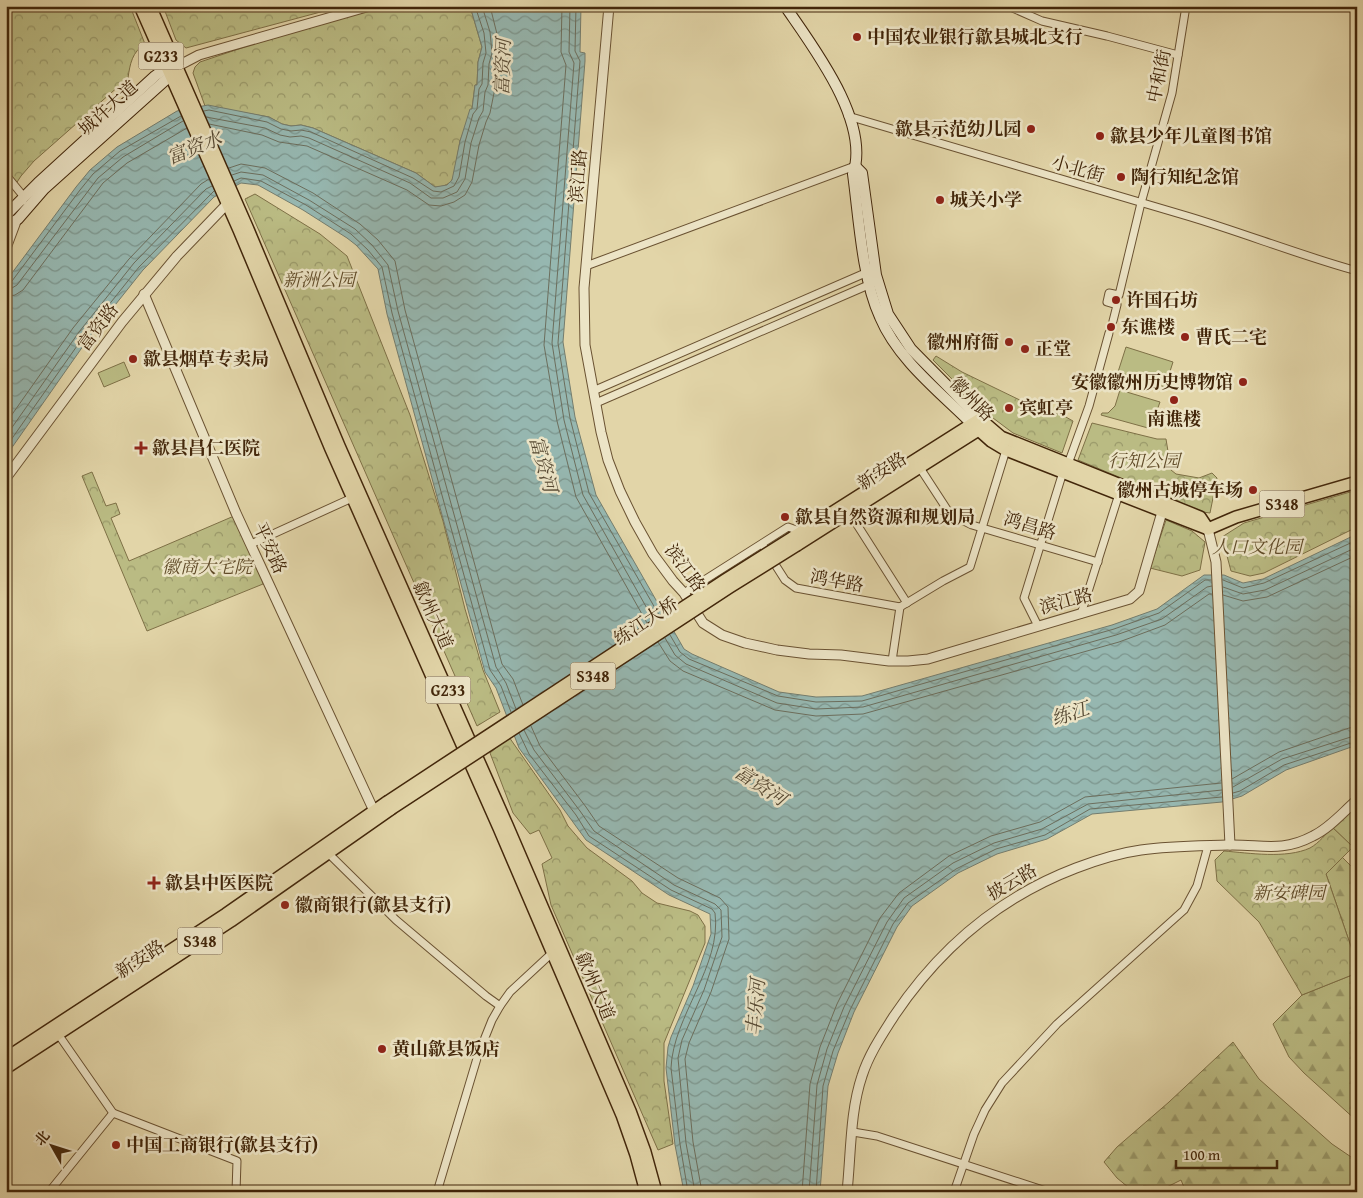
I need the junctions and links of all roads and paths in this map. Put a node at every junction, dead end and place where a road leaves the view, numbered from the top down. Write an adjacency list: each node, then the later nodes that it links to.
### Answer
1 (140, 6): 9 (main road, G233)
2 (150, 6): 9 (main road, G233)
3 (370, 6): 9 (street)
4 (609, 6): 20 (street, 滨江路)
5 (785, 6): 10 (main road, 徽州路)
6 (1008, 6): 8 (street)
7 (1186, 6): 8 (street, 中和街)
8 (1178, 56): 15 (street, 中和街)
9 (171, 71): 13 (main road, 城许大道); 14 (main road, G233); 17 (main road, 城许大道)
10 (848, 116): 11 (main road, 徽州路); 15 (street, 小北街)
11 (855, 166): 20 (street); 21 (main road, 徽州路)
12 (6, 175): 13 (street)
13 (24, 197): 16 (main road, 城许大道); 17 (street)
14 (227, 197): 24 (street, 富资路); 36 (main road, 歙州大道 / G233); 70 (main road, 歙州大道 / G233)
15 (1141, 203): 22 (street, 小北街); 25 (street, 中和街)
16 (6, 216)
17 (18, 219): 18 (main road, 城许大道); 19 (street)
18 (6, 226)
19 (6, 251)
20 (586, 266): 27 (street, 滨江路)
21 (871, 270): 23 (main road, 徽州路); 27 (street)
22 (1357, 271)
23 (873, 283): 28 (street); 29 (main road, 徽州路)
24 (144, 294): 33 (street, 富资路); 42 (street, 平安路)
25 (1113, 321)
26 (1109, 333): 32 (street)
27 (593, 391): 28 (street, 滨江路)
28 (596, 403): 46 (street, 滨江路)
29 (979, 425): 30 (main road, 徽州路); 31 (main road, 新安路 / S348); 32 (main road, 徽州路); 41 (main road, 新安路 / S348)
30 (1006, 450): 32 (main road, 徽州路); 39 (street)
31 (920, 468): 37 (main road, 新安路 / S348); 39 (street, 鸿昌路)
32 (1066, 468): 35 (main road, 徽州路); 40 (main road, 徽州路); 44 (street)
33 (6, 478)
34 (1357, 482): 40 (main road, S348)
35 (1120, 494): 38 (main road, 徽州路); 45 (street)
36 (352, 498): 42 (street); 58 (main road, 歙州大道 / G233)
37 (849, 512): 41 (main road, 新安路 / S348); 47 (street)
38 (1162, 512): 40 (main road, 徽州路); 49 (street, 滨江路)
39 (982, 528): 44 (street, 鸿昌路); 47 (street)
40 (1208, 529): 55 (street)
41 (797, 538): 43 (street); 53 (main road, 练江大桥 / S348, bridge)
42 (251, 544): 54 (street, 平安路)
43 (762, 544): 46 (street); 48 (street, 鸿华路)
44 (1041, 545): 45 (street, 鸿昌路); 50 (street)
45 (1098, 562): 49 (street)
46 (684, 593): 51 (street, 滨江路)
47 (907, 603): 48 (street)
48 (900, 607): 51 (street)
49 (1080, 614): 50 (street, 滨江路)
50 (1038, 626): 51 (street, 滨江路)
51 (892, 661)
52 (1357, 800): 55 (street, 披云路)
53 (389, 806): 54 (main road, 新安路 / S348); 57 (main road, 新安路 / S348)
54 (374, 811): 61 (main road, 新安路 / S348)
55 (1230, 840): 56 (street, 披云路)
56 (1208, 846): 64 (street, 披云路); 65 (street)
57 (328, 853): 59 (street); 60 (main road, 新安路 / S348)
58 (552, 953): 59 (street); 69 (main road, 歙州大道 / G233)
59 (500, 1006): 68 (street)
60 (58, 1034): 62 (main road, 新安路 / S348); 63 (street)
61 (6, 1058)
62 (6, 1068)
63 (112, 1113): 66 (street); 67 (street)
64 (853, 1132): 65 (street); 71 (street, 披云路)
65 (963, 1164): 72 (street); 73 (street)
66 (49, 1192)
67 (236, 1192)
68 (436, 1192)
69 (646, 1192)
70 (656, 1192)
71 (847, 1192)
72 (954, 1192)
73 (1049, 1192)

